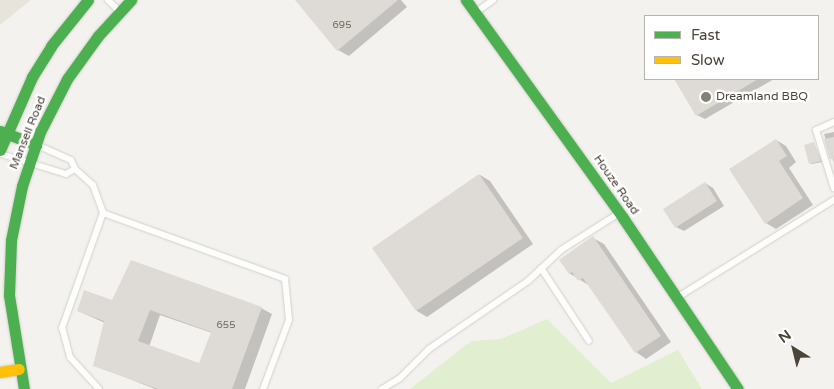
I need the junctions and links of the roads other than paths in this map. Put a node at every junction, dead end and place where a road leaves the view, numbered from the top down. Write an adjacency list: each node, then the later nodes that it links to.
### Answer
1 (88, 0): 9 (main road, Mansell Road)
2 (108, 0): 6 (lane)
3 (131, 0): 6 (main road, Mansell Road)
4 (466, 0): 7 (main road, Houze Road)
5 (493, 0): 7 (lane)
6 (120, 11): 10 (main road, Mansell Road)
7 (476, 12): 18 (main road, Houze Road)
8 (834, 122): 15 (lane)
9 (3, 132): 10 (main road); 11 (main road, Mansell Road)
10 (36, 145): 13 (main road, Mansell Road); 14 (lane)
11 (0, 150)
12 (0, 154): 13 (lane)
13 (30, 162): 14 (lane); 22 (main road, Mansell Road)
14 (76, 169): 17 (lane)
15 (834, 188)
16 (834, 200): 20 (lane)
17 (103, 213): 25 (lane); 26 (lane)
18 (619, 213): 19 (lane); 20 (main road, Houze Road)
19 (541, 268): 21 (lane); 27 (lane)
20 (676, 297): 28 (main road, Houze Road)
21 (589, 341)
22 (19, 369): 23 (main road); 24 (main road, Mansell Road)
23 (0, 372)
24 (24, 389)
25 (99, 389)
26 (263, 389)
27 (382, 389)
28 (738, 389)

